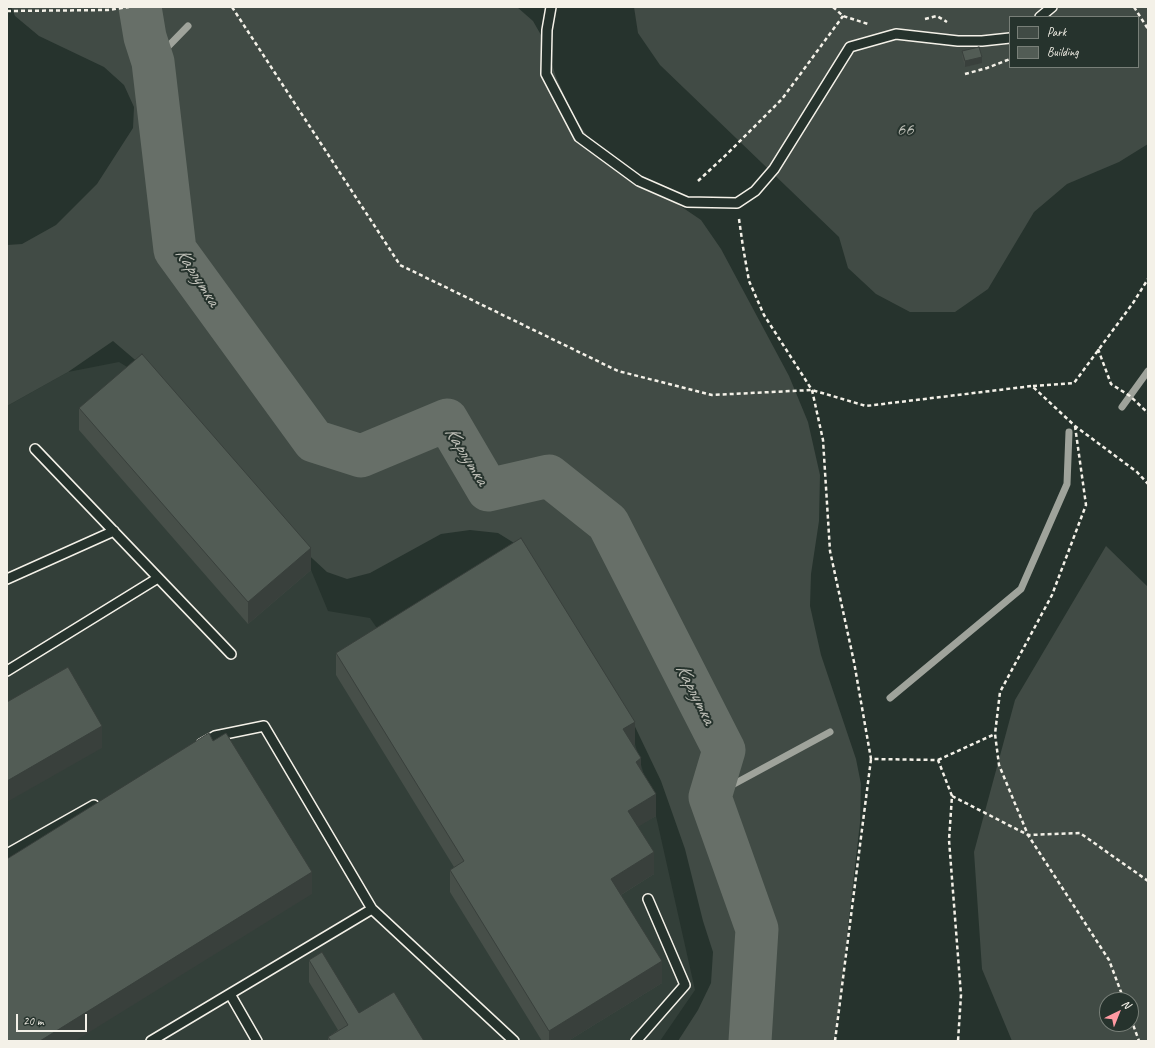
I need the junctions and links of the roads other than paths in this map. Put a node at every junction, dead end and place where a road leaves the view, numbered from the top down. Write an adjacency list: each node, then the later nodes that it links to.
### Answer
1 (551, 7): 4 (lane)
2 (1052, 7): 3 (lane)
3 (1041, 16)
4 (1009, 38)
5 (35, 449): 6 (lane)
6 (114, 531): 7 (lane); 8 (lane)
7 (158, 578): 9 (lane); 10 (lane)
8 (7, 579)
9 (231, 654)
10 (7, 671)
11 (194, 748): 15 (lane)
12 (104, 799): 13 (lane)
13 (7, 854)
14 (648, 899): 20 (lane)
15 (372, 909): 16 (lane); 19 (lane)
16 (230, 994): 17 (lane); 18 (lane)
17 (152, 1041)
18 (257, 1041)
19 (514, 1041)
20 (636, 1041)

